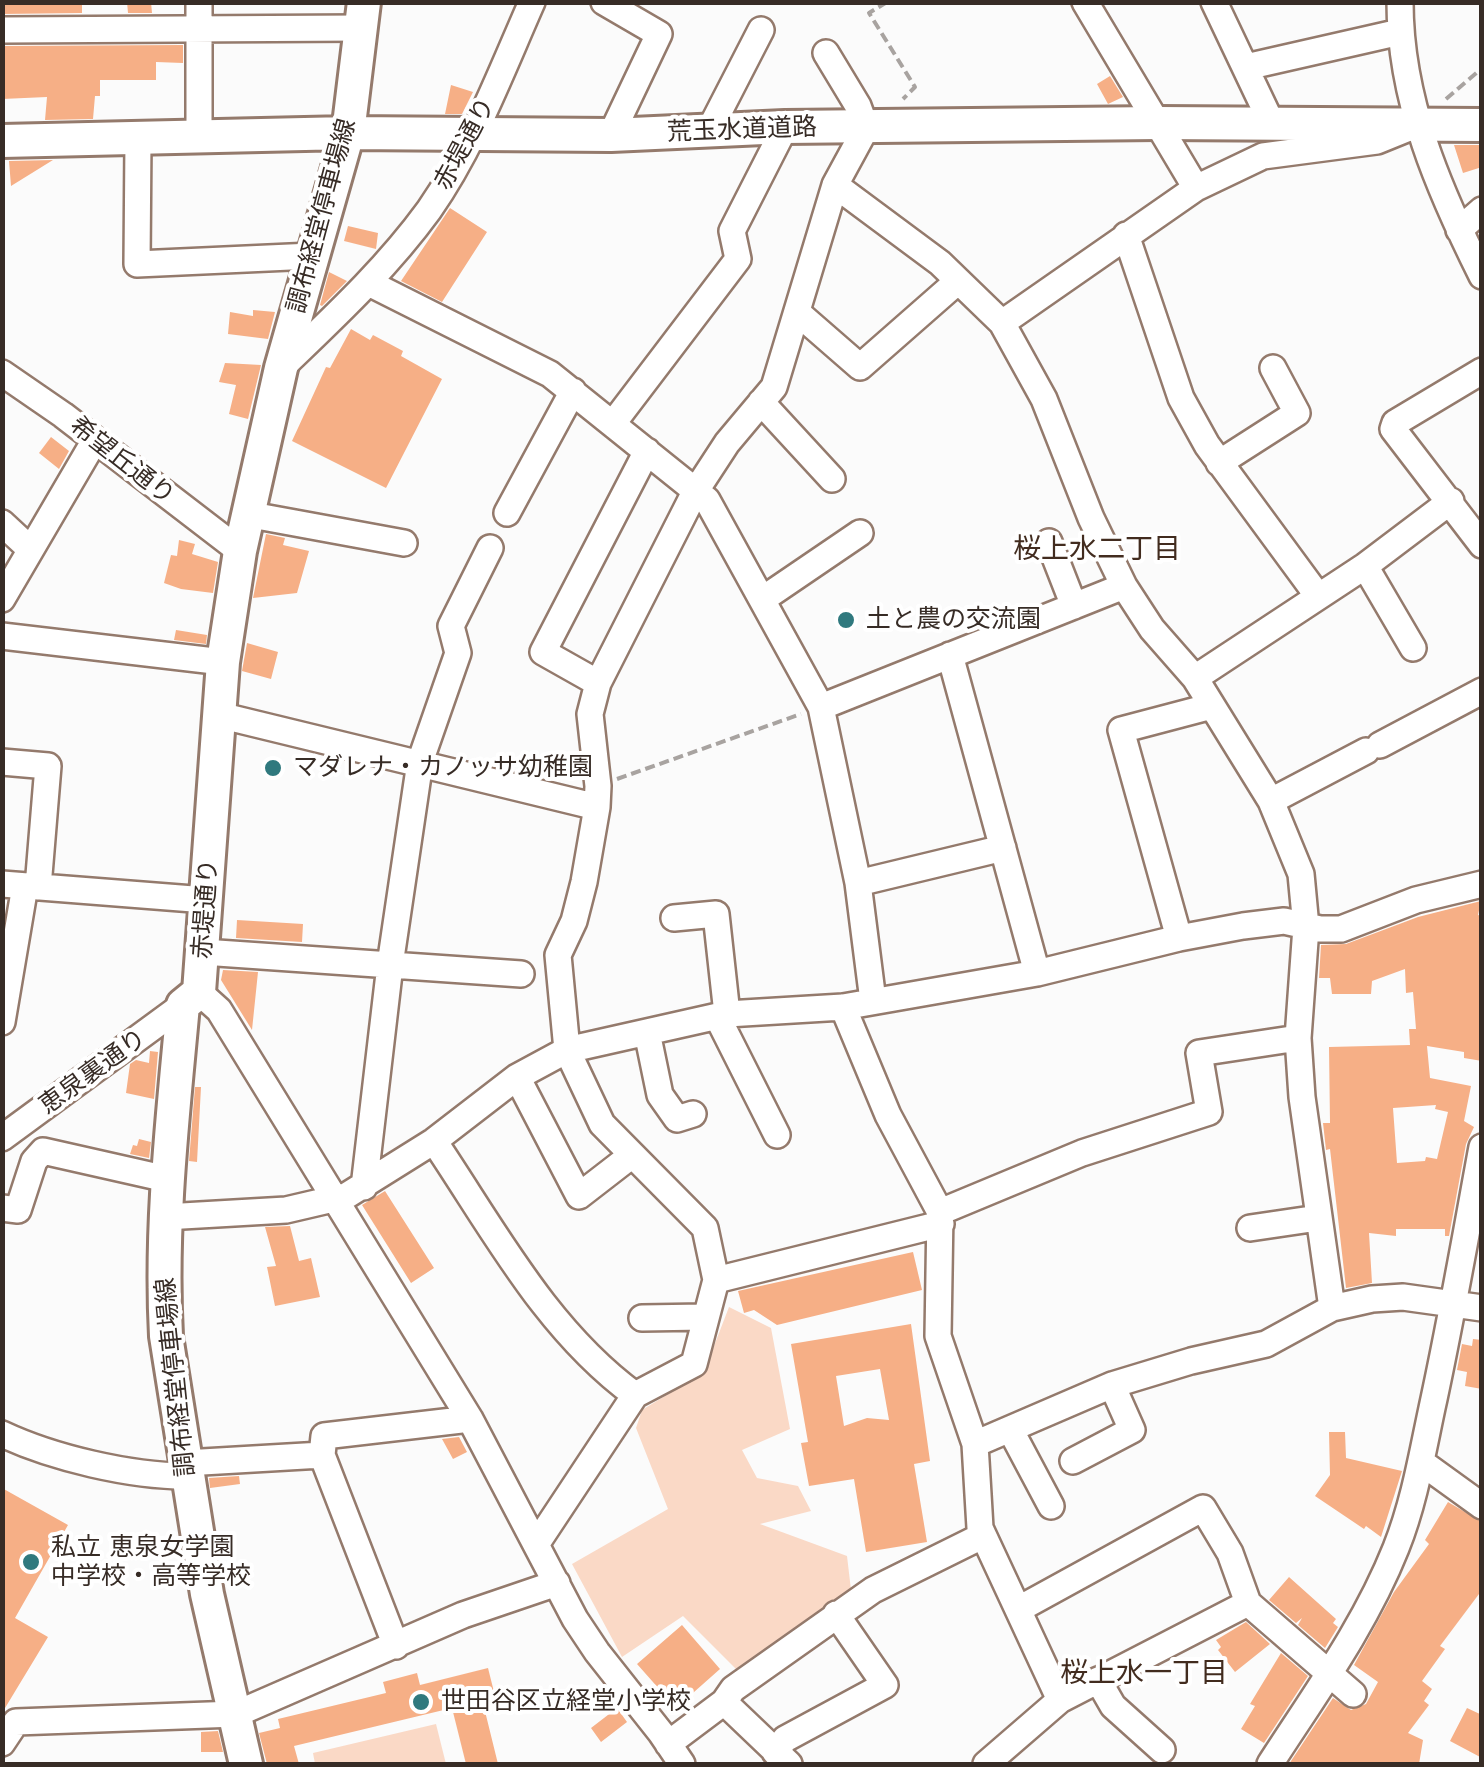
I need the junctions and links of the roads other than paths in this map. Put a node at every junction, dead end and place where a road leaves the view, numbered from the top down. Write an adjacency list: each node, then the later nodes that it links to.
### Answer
1 (532, 2): 21 (street, 赤堤通り)
2 (604, 2): 22 (street)
3 (1085, 2): 13 (street)
4 (1214, 2): 12 (street)
5 (1400, 2): 10 (street)
6 (363, 15): 7 (street); 20 (main road, 調布経堂停車場線)
7 (199, 16): 8 (street); 23 (street)
8 (2, 30)
9 (761, 30): 19 (street)
10 (1400, 32): 12 (street); 16 (street)
11 (826, 53): 18 (street)
12 (1246, 67): 14 (street)
13 (1158, 123): 14 (main road, 荒玉水道道路); 18 (main road, 荒玉水道道路); 27 (street)
14 (1272, 124): 16 (main road, 荒玉水道道路)
15 (1482, 125): 16 (main road, 荒玉水道道路)
16 (1416, 126): 27 (street); 29 (street)
17 (785, 127): 18 (main road, 荒玉水道道路); 19 (main road, 荒玉水道道路); 43 (street)
18 (870, 128): 26 (street)
19 (709, 131): 22 (main road, 荒玉水道道路)
20 (348, 133): 21 (main road, 荒玉水道道路); 23 (main road, 荒玉水道道路); 31 (main road, 調布経堂停車場線)
21 (473, 135): 22 (main road, 荒玉水道道路); 34 (street, 赤堤通り)
22 (611, 135)
23 (199, 138): 24 (main road, 荒玉水道道路)
24 (138, 139): 25 (main road, 荒玉水道道路); 31 (street)
25 (2, 141)
26 (834, 185): 33 (street); 35 (street)
27 (1196, 188): 30 (street)
28 (1482, 210): 29 (street)
29 (1458, 230): 32 (street)
30 (1126, 236): 36 (street); 46 (street)
31 (312, 256): 37 (main road, 調布経堂停車場線)
32 (1482, 276)
33 (958, 280): 35 (street); 36 (street)
34 (369, 283): 37 (street, 赤堤通り); 41 (street)
35 (798, 313): 42 (street)
36 (1002, 323): 61 (street)
37 (281, 368): 51 (main road, 赤堤通り)
38 (1273, 368): 46 (street)
39 (1482, 371): 49 (street)
40 (2, 373): 44 (street, 希望丘通り)
41 (573, 391): 43 (street); 50 (street)
42 (761, 402): 47 (street); 48 (street)
43 (614, 422): 45 (street)
44 (95, 440): 58 (street); 59 (street, 希望丘通り)
45 (647, 451): 48 (street); 71 (street)
46 (1220, 463): 62 (street)
47 (832, 479)
48 (695, 492): 64 (street); 71 (street)
49 (1450, 501): 56 (street); 60 (street)
50 (508, 513)
51 (246, 514): 55 (street); 59 (main road, 赤堤通り)
52 (2, 523): 58 (street)
53 (860, 533): 64 (street)
54 (1049, 542): 65 (street)
55 (404, 544)
56 (1482, 545)
57 (490, 548): 77 (street)
58 (30, 550): 63 (street)
59 (240, 550): 69 (main road, 赤堤通り)
60 (1365, 566): 62 (street); 67 (street)
61 (1124, 586): 65 (street); 70 (street)
62 (1318, 596): 70 (street)
63 (2, 599)
64 (763, 599): 74 (street)
65 (1074, 606): 68 (street)
66 (2, 636): 69 (street)
67 (1413, 648)
68 (950, 655): 74 (street); 80 (street)
69 (224, 662): 75 (main road, 赤堤通り)
70 (1195, 678): 73 (street)
71 (598, 683): 78 (street)
72 (1482, 691): 79 (street)
73 (1212, 706): 79 (street); 87 (street)
74 (822, 707): 81 (street)
75 (219, 715): 77 (street); 84 (main road, 赤堤通り)
76 (2, 762): 83 (street)
77 (420, 762): 78 (street); 89 (street)
78 (598, 796): 100 (street)
79 (1271, 801): 86 (street)
80 (1003, 848): 81 (street); 90 (street)
81 (858, 883): 94 (street)
82 (1482, 884): 86 (street)
83 (22, 886): 84 (street); 92 (street)
84 (206, 900): 88 (main road, 赤堤通り)
85 (674, 918): 96 (street)
86 (1306, 927): 87 (street); 99 (street)
87 (1179, 938): 90 (street)
88 (203, 952): 89 (street); 93 (main road, 赤堤通り)
89 (390, 965): 91 (street); 109 (street)
90 (1037, 973): 94 (street)
91 (521, 974)
92 (6, 984): 97 (street)
93 (191, 999): 104 (street, 恵泉裏通り); 108 (main road, 調布経堂停車場線); 110 (street, 赤堤通り)
94 (873, 1002): 95 (street)
95 (843, 1007): 96 (street); 113 (street)
96 (722, 1015): 98 (street); 103 (street)
97 (2, 1022)
98 (647, 1032): 100 (street); 102 (street)
99 (1298, 1038): 113 (street); 114 (street)
100 (567, 1050): 101 (street); 107 (street)
101 (517, 1077): 105 (street); 107 (street)
102 (692, 1114)
103 (778, 1136)
104 (2, 1138)
105 (434, 1141): 109 (street); 123 (street)
106 (1482, 1146): 117 (street)
107 (632, 1155): 116 (street)
108 (167, 1179): 111 (street); 112 (main road, 調布経堂停車場線)
109 (364, 1187): 110 (street)
110 (334, 1201): 112 (street); 124 (street, 赤堤通り)
111 (2, 1208)
112 (165, 1217): 131 (main road, 調布経堂停車場線)
113 (940, 1218): 116 (street); 127 (street)
114 (1318, 1218): 115 (street); 118 (street)
115 (1250, 1228)
116 (716, 1280): 121 (street)
117 (1455, 1304): 118 (street); 119 (street); 130 (street)
118 (1332, 1308): 122 (street)
119 (1482, 1308)
120 (642, 1318): 121 (street)
121 (704, 1318): 123 (street)
122 (1112, 1386): 125 (street); 129 (street)
123 (634, 1395): 135 (street)
124 (470, 1419): 128 (street); 135 (street, 赤堤通り)
125 (1010, 1429): 127 (street); 132 (street)
126 (2, 1434): 131 (street)
127 (975, 1444): 134 (street)
128 (322, 1455): 131 (street); 140 (street)
129 (1073, 1462)
130 (1421, 1462): 133 (street); 141 (street)
131 (186, 1469): 146 (main road, 調布経堂停車場線)
132 (1050, 1506)
133 (1482, 1506)
134 (982, 1536): 138 (street); 139 (street)
135 (537, 1543): 136 (street, 赤堤通り)
136 (557, 1583): 140 (street); 149 (street, 赤堤通り)
137 (1248, 1603): 138 (street); 141 (street); 142 (street)
138 (1019, 1609): 144 (street)
139 (836, 1614): 145 (street); 150 (street)
140 (396, 1646): 146 (street)
141 (1329, 1675): 143 (street); 153 (street)
142 (1098, 1680): 144 (street); 148 (street)
143 (1353, 1694)
144 (1060, 1700): 152 (street)
145 (724, 1702): 149 (street); 150 (street)
146 (236, 1714): 147 (street); 151 (main road, 調布経堂停車場線)
147 (2, 1743)
148 (1162, 1750)
149 (675, 1754)
150 (782, 1758)
151 (246, 1764)
152 (986, 1764)
153 (1270, 1764)

